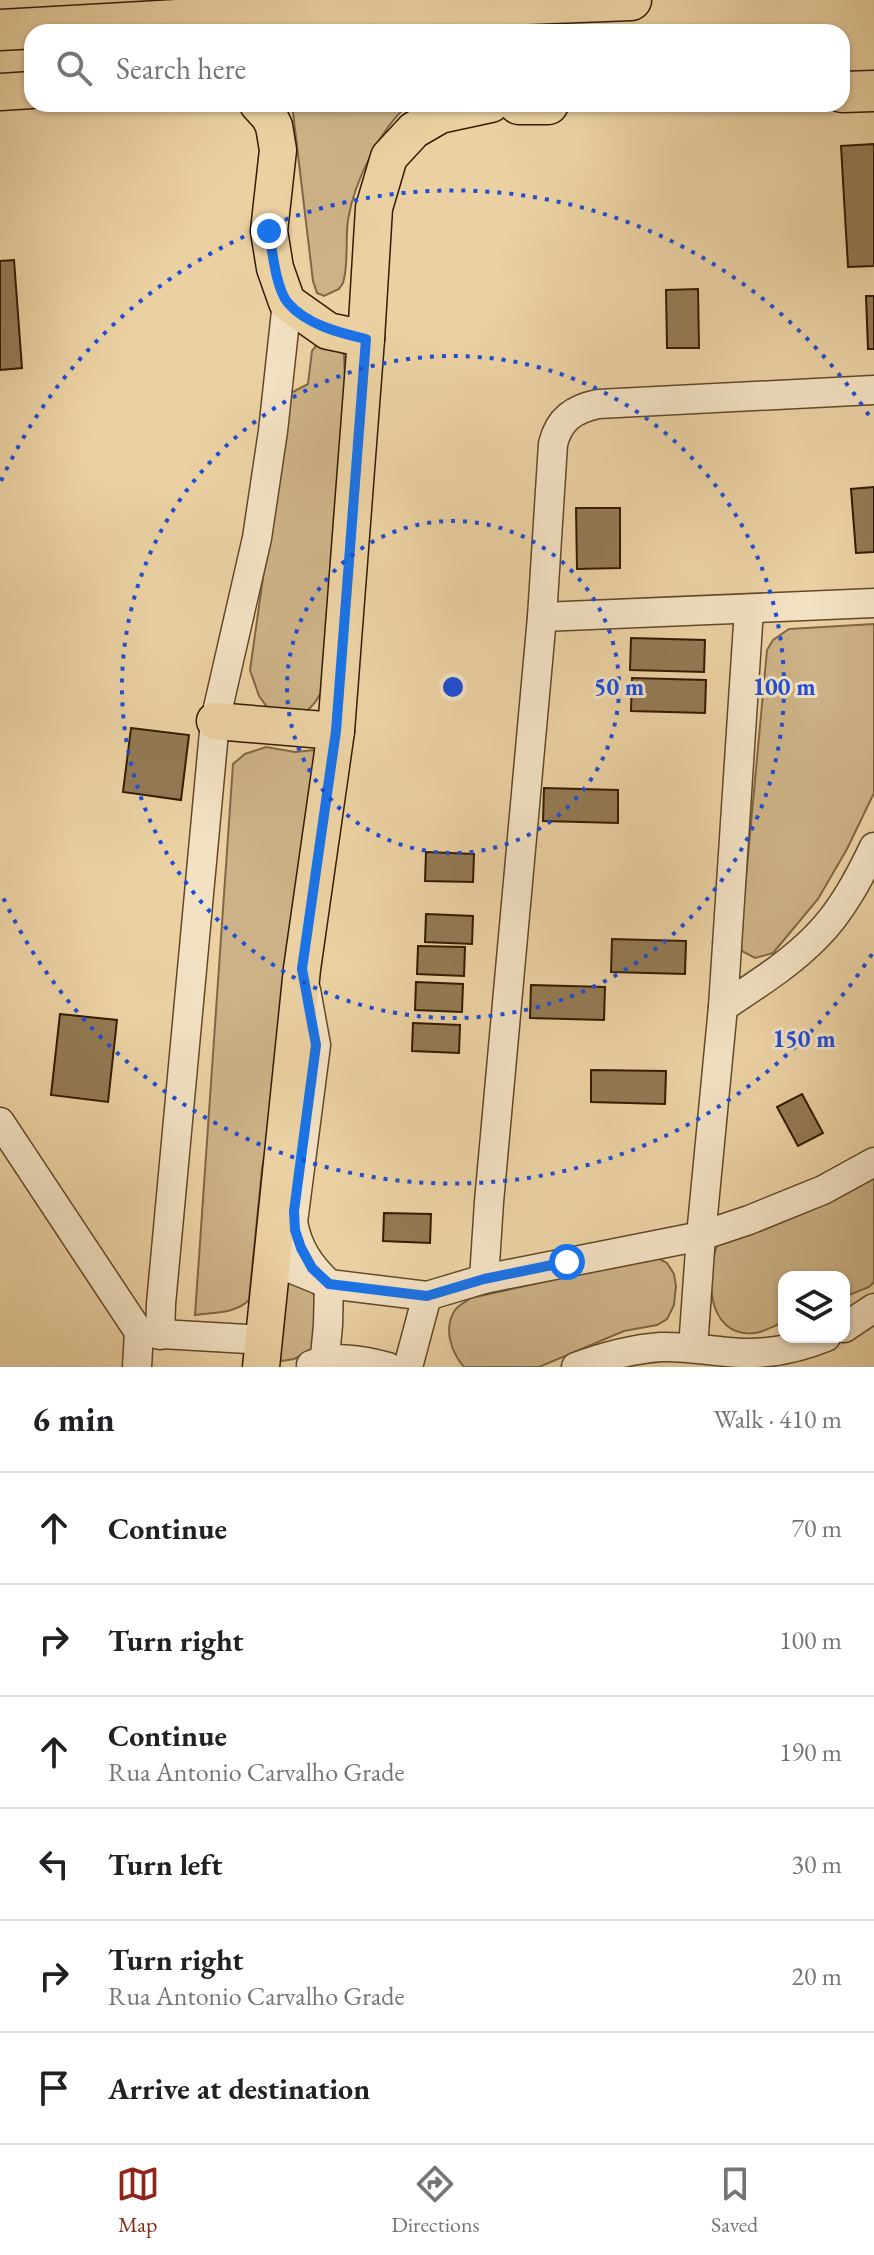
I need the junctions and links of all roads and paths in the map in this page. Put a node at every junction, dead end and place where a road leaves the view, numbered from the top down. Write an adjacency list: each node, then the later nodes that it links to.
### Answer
1 (631, 0): 2 (highway)
2 (106, 24)
3 (24, 29): 4 (highway)
4 (0, 30)
5 (24, 90): 7 (main road)
6 (874, 91): 8 (highway)
7 (0, 92)
8 (850, 92)
9 (265, 112): 11 (main road)
10 (454, 112): 12 (main road)
11 (287, 302): 12 (main road); 17 (street)
12 (366, 339): 18 (main road)
13 (874, 390): 16 (street)
14 (874, 603): 15 (street)
15 (749, 609): 16 (street); 21 (street)
16 (542, 617): 27 (street)
17 (215, 721): 18 (main road); 32 (street)
18 (336, 731): 20 (main road)
19 (874, 847): 21 (street)
20 (302, 969): 26 (main road); 28 (street)
21 (723, 1007): 25 (street)
22 (0, 1122): 23 (street)
23 (8, 1152): 32 (street)
24 (874, 1162): 25 (street)
25 (701, 1236): 27 (street); 34 (street)
26 (270, 1260): 28 (street); 35 (main road)
27 (484, 1279): 29 (street)
28 (329, 1284): 29 (street); 36 (street)
29 (427, 1296): 39 (street)
30 (874, 1308): 31 (street)
31 (850, 1324)
32 (150, 1333): 35 (street); 37 (street)
33 (810, 1343): 34 (street)
34 (693, 1348): 40 (street)
35 (262, 1354)
36 (319, 1364): 38 (street)
37 (137, 1367)
38 (388, 1367)
39 (408, 1367)
40 (576, 1367)

